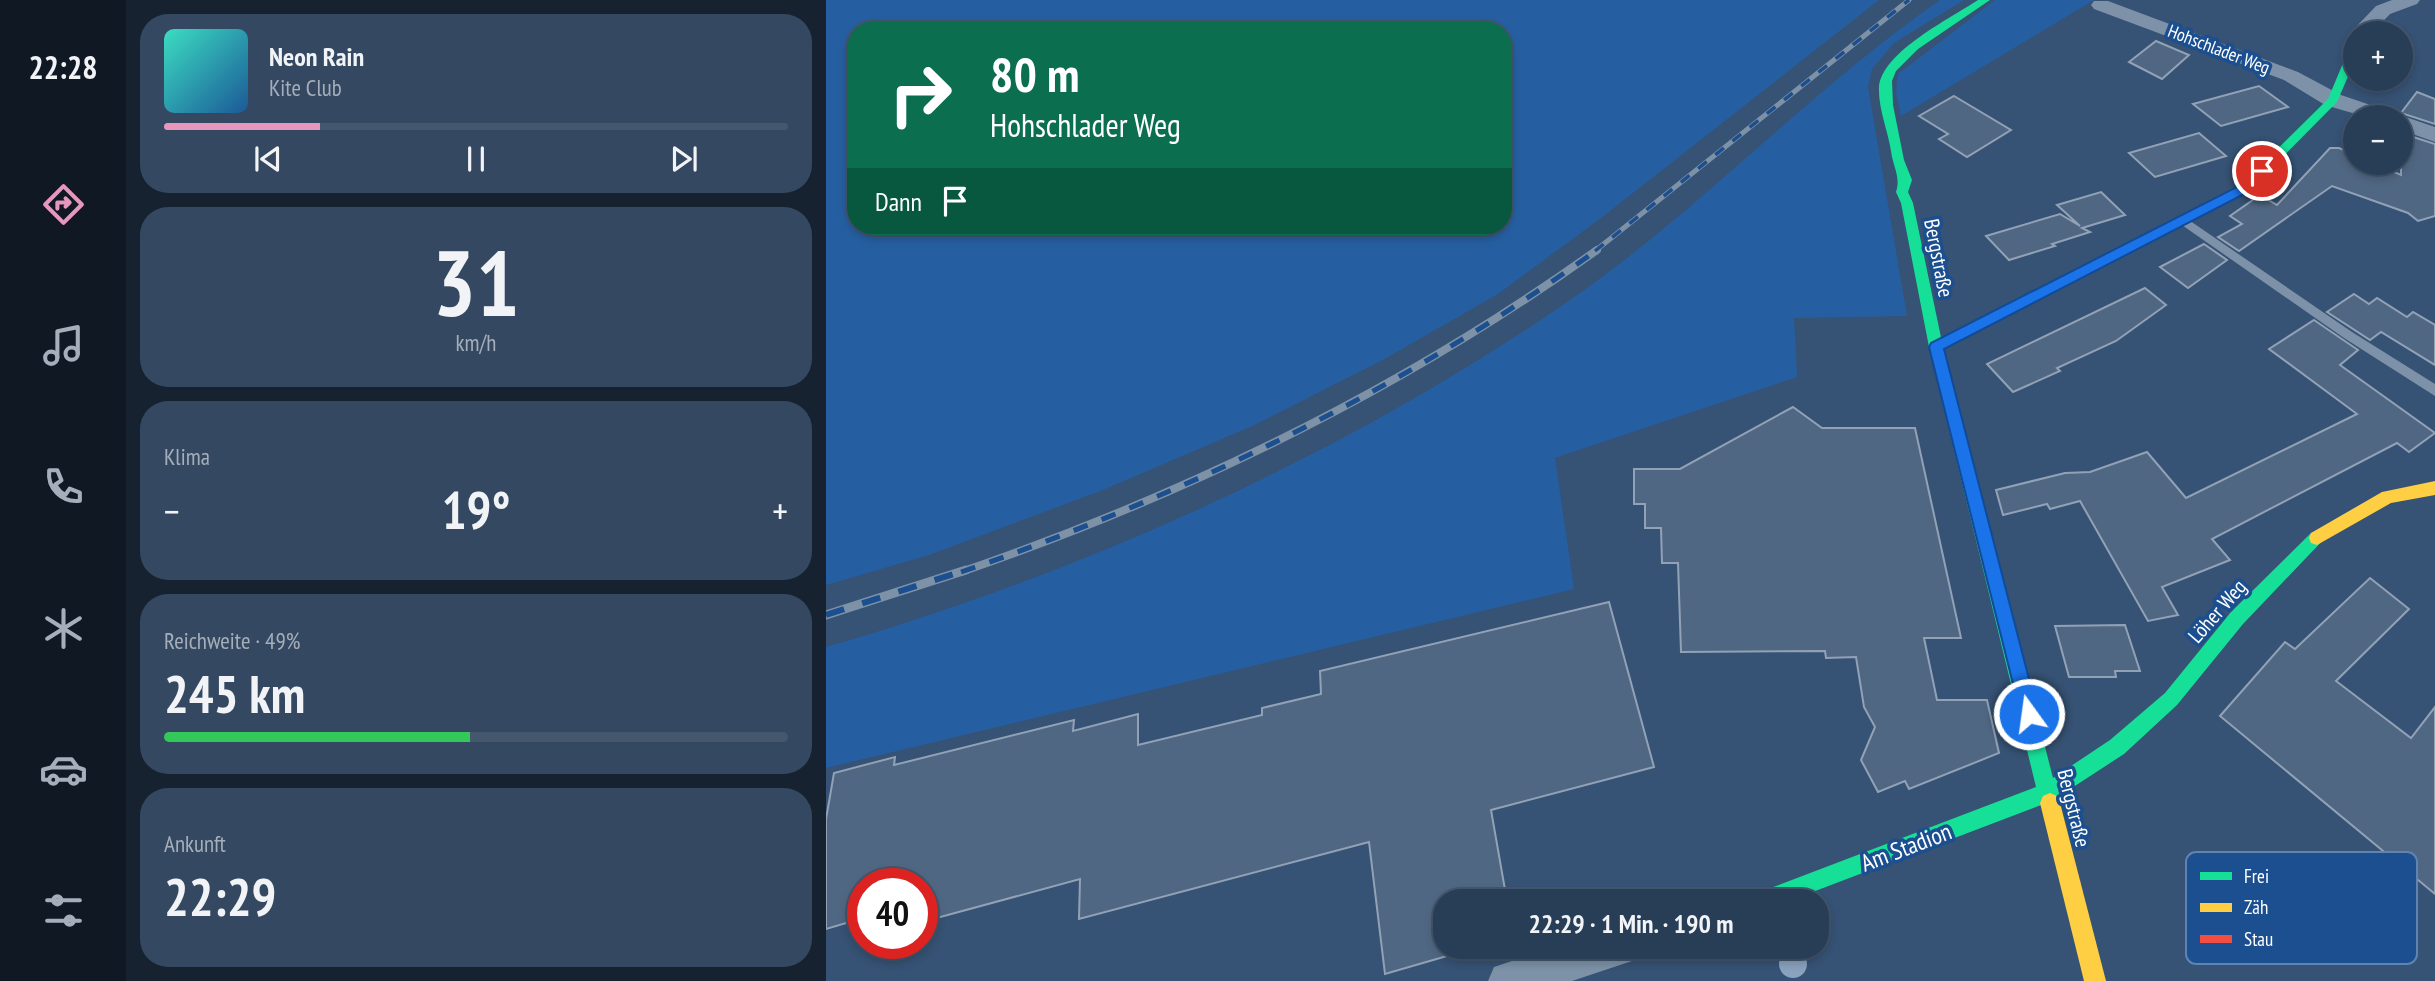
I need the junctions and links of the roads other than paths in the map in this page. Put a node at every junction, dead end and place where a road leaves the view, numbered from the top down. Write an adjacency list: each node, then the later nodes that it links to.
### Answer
1 (1985, 0): 11 (street, Bergstraße)
2 (2410, 0): 4 (street)
3 (2101, 5): 6 (street, Hohschlader Weg)
4 (2372, 21)
5 (2343, 76): 6 (street)
6 (2333, 100): 7 (street, Hohschlader Weg); 10 (street)
7 (2349, 105)
8 (2413, 127): 9 (street)
9 (2435, 135)
10 (2183, 220): 11 (street); 12 (lane)
11 (1936, 347): 14 (street, Bergstraße)
12 (2435, 391)
13 (2435, 488): 14 (street, Löher Weg)
14 (2049, 792): 15 (street, Am Stadion); 18 (street, Bergstraße)
15 (1794, 889)
16 (1579, 959): 17 (street)
17 (1508, 981)
18 (2095, 981)

